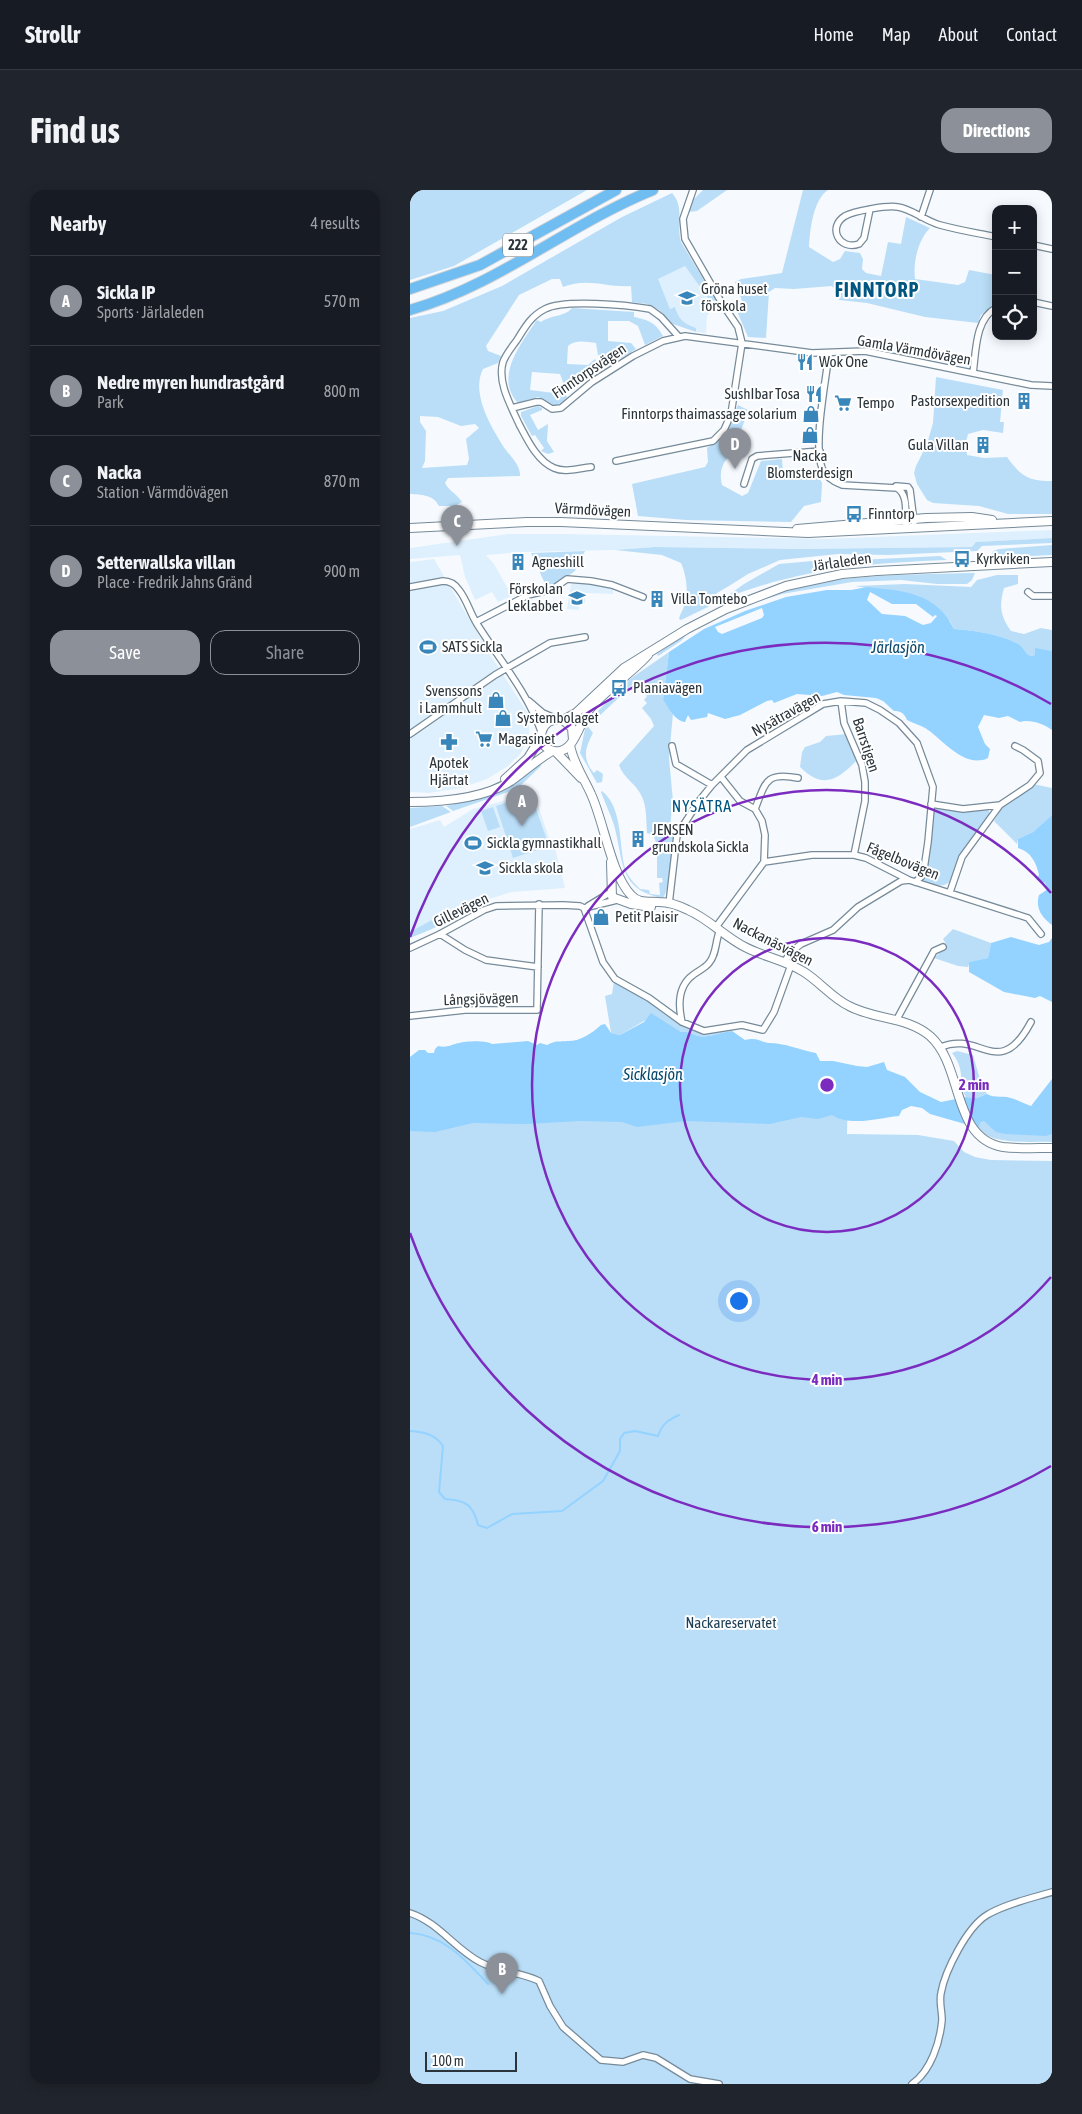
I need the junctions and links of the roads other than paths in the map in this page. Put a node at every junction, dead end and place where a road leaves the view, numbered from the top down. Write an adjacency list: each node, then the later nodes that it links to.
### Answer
1 (616, 190): 10 (highway, 222)
2 (693, 190): 18 (street)
3 (930, 190): 6 (street)
4 (652, 191): 11 (highway, 222)
5 (870, 209): 5 (street); 6 (street)
6 (921, 217): 7 (street)
7 (992, 236)
8 (1037, 246): 9 (street)
9 (1052, 249)
10 (410, 289)
11 (447, 296): 13 (highway); 15 (highway, 222)
12 (1037, 303): 14 (street)
13 (410, 304)
14 (1052, 306)
15 (410, 310)
16 (992, 310): 20 (street)
17 (678, 337): 18 (street, Finntorpsvägen); 22 (street, Finntorpsvägen); 22 (street)
18 (742, 343): 19 (street, Finntorpsvägen); 24 (street)
19 (829, 353): 20 (street, Gamla Värmdövägen); 23 (street)
20 (973, 373): 21 (street, Gamla Värmdövägen)
21 (1052, 386)
22 (512, 408): 25 (street)
23 (820, 451): 26 (street); 28 (street)
24 (616, 461)
25 (591, 467)
26 (744, 484)
27 (1052, 521): 28 (main road, Värmdövägen)
28 (910, 523): 29 (main road, Värmdövägen)
29 (410, 528)
30 (1052, 562): 37 (main road, Järlaleden)
31 (410, 587): 35 (street)
32 (1028, 592): 33 (street)
33 (1052, 596)
34 (643, 597): 35 (street)
35 (476, 622): 38 (street)
36 (585, 637): 38 (street)
37 (651, 652): 41 (main road, Järlaleden); 44 (main road, Järlaleden)
38 (506, 668): 39 (street); 42 (street)
39 (525, 698): 41 (street); 43 (street)
40 (841, 701): 48 (street, Nysätravägen); 54 (street, Nysätravägen); 58 (street, Barrstigen)
41 (560, 719): 43 (main road); 44 (main road)
42 (410, 734)
43 (541, 734): 47 (main road); 52 (main road)
44 (572, 742): 47 (main road); 50 (main road)
45 (672, 746): 51 (street)
46 (1015, 746): 55 (street)
47 (554, 751): 50 (main road); 52 (main road)
48 (721, 777): 51 (street, Nysätravägen); 56 (street)
49 (798, 778): 56 (street)
50 (586, 784): 57 (main road)
51 (712, 785): 66 (street, Nysätravägen)
52 (470, 796): 53 (main road)
53 (410, 802)
54 (931, 804): 55 (street); 60 (street, Nysätravägen)
55 (1000, 805): 63 (street)
56 (755, 808): 59 (street)
57 (611, 855): 61 (main road); 62 (main road)
58 (854, 855): 59 (street, Fågelbovägen); 60 (street, Fågelbovägen)
59 (764, 862): 68 (street)
60 (912, 881): 63 (street, Fågelbovägen); 73 (street)
61 (626, 887): 62 (main road); 64 (main road); 66 (main road, Nackanäsvägen)
62 (612, 890): 64 (main road); 67 (street)
63 (950, 892): 70 (street, Fågelbovägen)
64 (620, 900): 66 (main road, Nackanäsvägen); 67 (street, Gillevägen)
65 (539, 904): 67 (street, Gillevägen); 69 (street, Gillevägen); 74 (street, Långsjövägen)
66 (670, 904): 68 (main road, Nackanäsvägen)
67 (584, 908): 77 (street)
68 (718, 929): 73 (main road, Nackanäsvägen); 77 (street)
69 (440, 934): 72 (street, Gillevägen); 74 (street)
70 (1041, 934)
71 (943, 947): 76 (street)
72 (410, 948)
73 (788, 963): 76 (main road, Nackanäsvägen); 77 (street)
74 (538, 967): 75 (street, Långsjövägen)
75 (410, 1016)
76 (896, 1019): 79 (main road, Nackanäsvägen)
77 (682, 1022)
78 (1031, 1022): 79 (street)
79 (940, 1047): 80 (main road)
80 (1052, 1148)
81 (1052, 1892): 84 (street)
82 (410, 1913): 83 (street)
83 (719, 2084)
84 (912, 2084)

